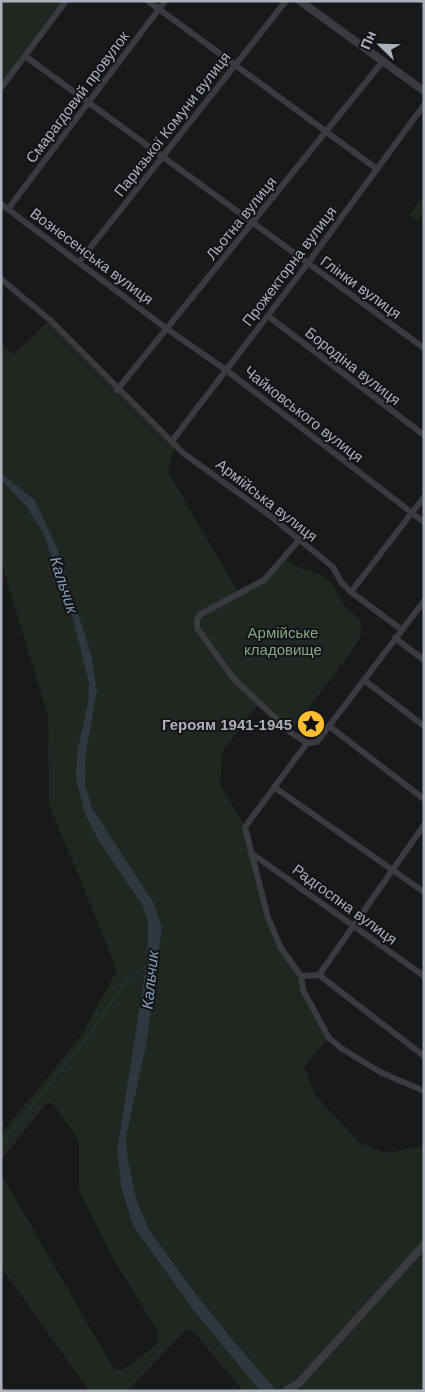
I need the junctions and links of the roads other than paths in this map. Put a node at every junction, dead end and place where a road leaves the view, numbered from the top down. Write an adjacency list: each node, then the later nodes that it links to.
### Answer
1 (66, 1): 7 (street)
2 (148, 1): 6 (street)
3 (165, 1): 6 (street, Смарагдовий провулок)
4 (286, 1): 9 (street, Паризької Комуни вулиця)
5 (300, 1): 8 (street)
6 (159, 9): 9 (street); 12 (street, Смарагдовий провулок)
7 (25, 56): 10 (street); 12 (street, Глінки вулиця)
8 (383, 61): 11 (street); 14 (street, Льотна вулиця)
9 (235, 65): 14 (street); 15 (street, Паризької Комуни вулиця)
10 (1, 88)
11 (424, 91)
12 (88, 103): 15 (street, Глінки вулиця); 18 (street, Смарагдовий провулок)
13 (424, 105): 16 (street, Прожекторна вулиця)
14 (326, 132): 16 (street); 19 (street, Льотна вулиця)
15 (162, 157): 19 (street, Глінки вулиця); 20 (street, Паризької Комуни вулиця)
16 (377, 169): 21 (street, Прожекторна вулиця)
17 (1, 204): 18 (street, Вознесенська вулиця)
18 (8, 209): 20 (street, Вознесенська вулиця)
19 (253, 223): 21 (street, Глінки вулиця); 24 (street, Льотна вулиця)
20 (79, 262): 24 (street, Вознесенська вулиця)
21 (308, 263): 23 (street, Прожекторна вулиця); 25 (street, Глінки вулиця)
22 (1, 279): 27 (street)
23 (268, 316): 26 (street, Прожекторна вулиця); 28 (street, Бородіна вулиця)
24 (167, 329): 26 (street, Чайковського вулиця); 27 (street, Льотна вулиця)
25 (424, 348)
26 (226, 370): 29 (street, Прожекторна вулиця); 31 (street, Чайковського вулиця)
27 (117, 390): 29 (street, Армійська вулиця)
28 (424, 436)
29 (172, 441): 33 (street, Армійська вулиця)
30 (424, 497): 31 (street)
31 (411, 513): 32 (street, Чайковського вулиця); 34 (street)
32 (424, 522)
33 (299, 540): 34 (street, Армійська вулиця); 42 (street)
34 (352, 592): 36 (street, Армійська вулиця)
35 (424, 601): 36 (street)
36 (402, 630): 37 (street)
37 (395, 638): 38 (street); 39 (street)
38 (424, 660)
39 (364, 680): 40 (street); 41 (street)
40 (329, 726): 42 (street); 44 (street)
41 (424, 726)
42 (307, 743): 43 (street)
43 (274, 787): 46 (street); 47 (street)
44 (424, 799)
45 (424, 825): 47 (street)
46 (251, 853): 49 (street, Радгоспна вулиця); 51 (street)
47 (392, 870): 48 (street); 49 (street)
48 (424, 892)
49 (353, 926): 50 (street); 52 (street, Радгоспна вулиця)
50 (319, 975): 51 (street); 53 (street)
51 (301, 976): 54 (street)
52 (424, 976)
53 (424, 1056)
54 (424, 1091)
55 (424, 1245): 56 (street)
56 (287, 1390)

